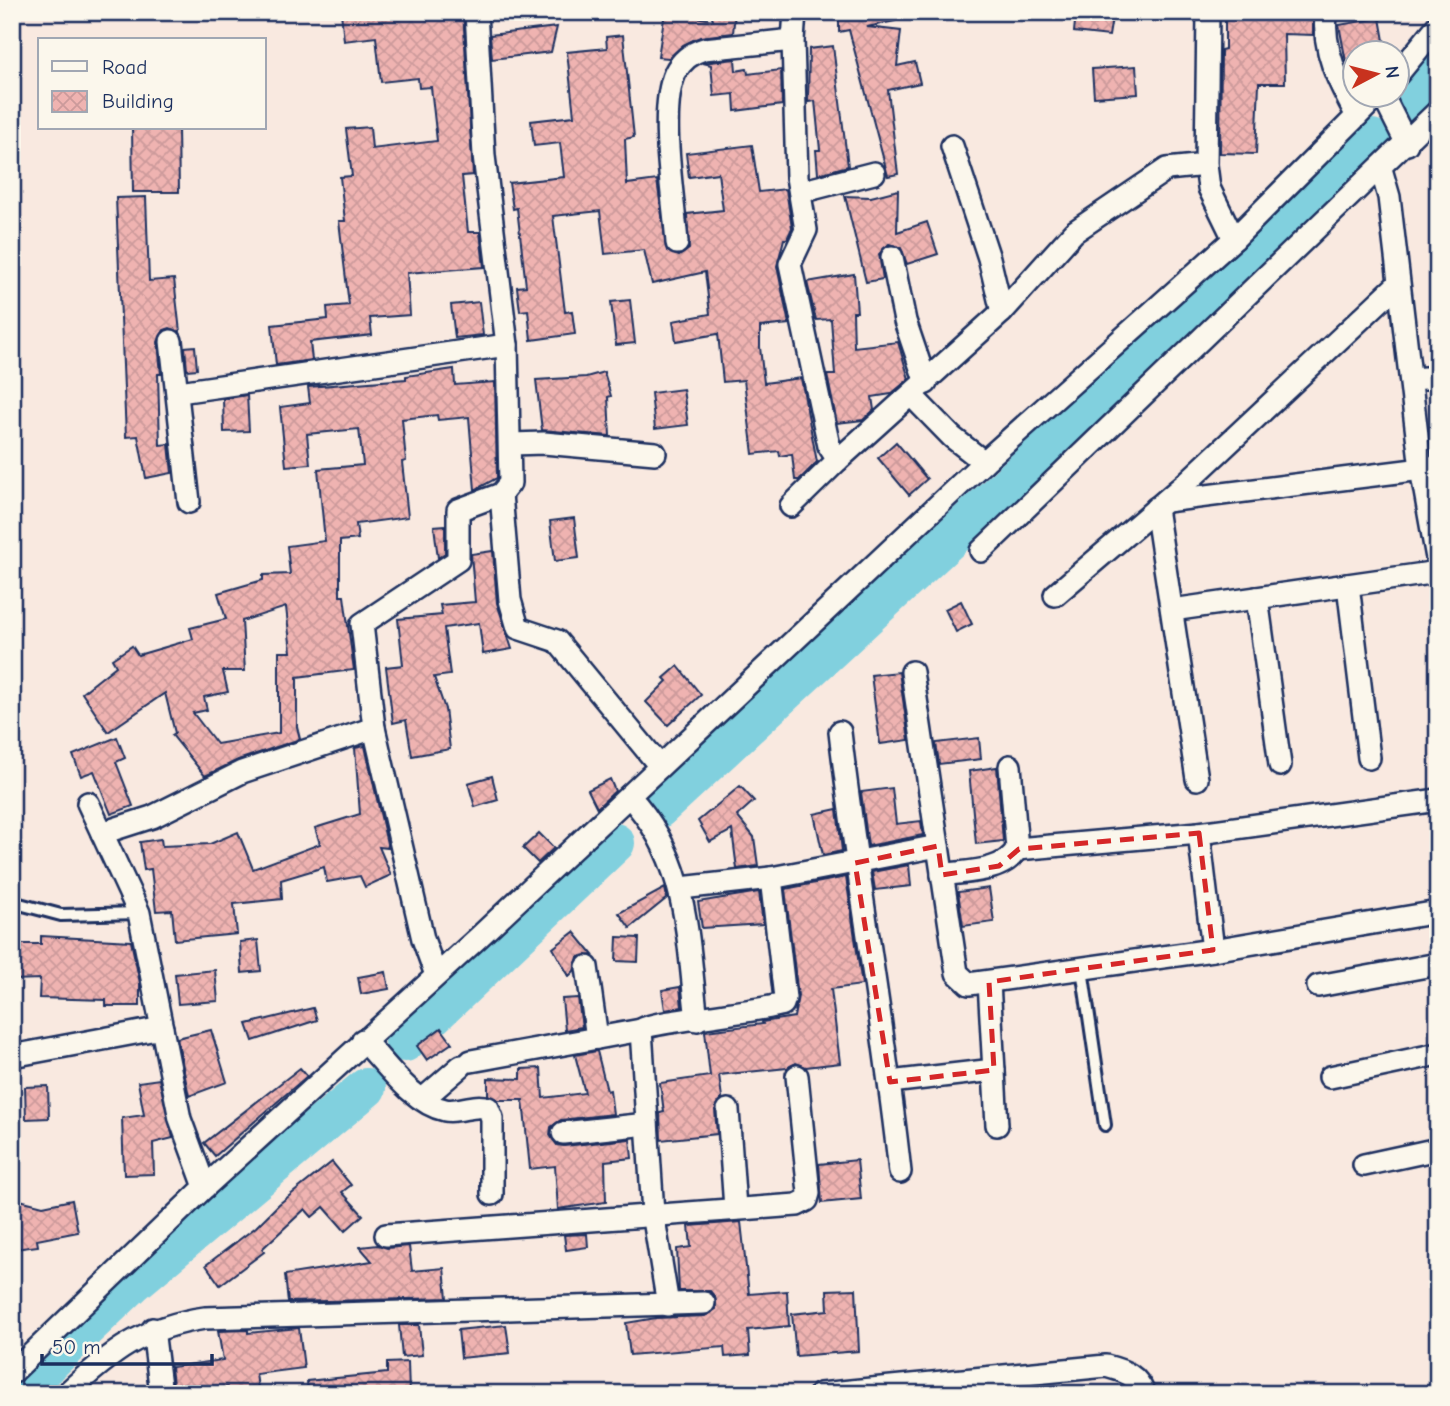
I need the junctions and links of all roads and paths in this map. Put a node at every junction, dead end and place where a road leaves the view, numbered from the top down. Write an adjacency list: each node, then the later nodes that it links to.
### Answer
1 (476, 12): 22 (street)
2 (795, 12): 6 (street)
3 (1208, 12): 12 (street)
4 (1326, 12): 10 (street)
5 (1438, 25): 7 (street)
6 (793, 40): 15 (street); 17 (street)
7 (1412, 57)
8 (1438, 111): 9 (street)
9 (1391, 113): 10 (street); 13 (street)
10 (1357, 116): 16 (street)
11 (952, 146): 20 (street)
12 (1206, 165): 16 (street); 20 (street)
13 (1381, 169): 19 (street); 36 (street)
14 (874, 173): 15 (street)
15 (800, 192): 29 (street)
16 (1234, 239): 30 (street)
17 (677, 243)
18 (892, 257): 25 (street)
19 (1397, 285): 24 (street); 34 (street)
20 (1002, 312): 25 (street)
21 (171, 341): 26 (street)
22 (507, 345): 26 (street); 27 (street)
23 (1438, 377): 24 (street)
24 (1412, 379): 31 (street)
25 (918, 389): 29 (street); 30 (street)
26 (179, 392): 33 (street)
27 (511, 444): 28 (street); 32 (street)
28 (656, 453)
29 (838, 460): 35 (street)
30 (984, 462): 47 (street)
31 (1429, 468): 34 (street); 37 (street)
32 (501, 494): 44 (street); 47 (street)
33 (189, 502)
34 (1161, 504): 40 (street); 42 (street)
35 (791, 506)
36 (981, 551)
37 (1438, 564)
38 (1438, 572): 39 (street)
39 (1348, 585): 41 (street); 46 (street)
40 (1055, 595)
41 (1256, 598): 42 (street); 48 (street)
42 (1172, 610): 50 (street)
43 (912, 672): 56 (street)
44 (374, 728): 54 (street); 69 (street)
45 (840, 732): 58 (street)
46 (1369, 758)
47 (659, 765): 52 (street)
48 (1280, 765)
49 (1010, 766): 57 (street)
50 (1196, 779)
51 (1438, 800): 55 (street)
52 (634, 802): 61 (street); 69 (street)
53 (88, 803): 54 (street)
54 (103, 833): 64 (street)
55 (1199, 833): 57 (street); 65 (street)
56 (938, 846): 58 (street); 59 (street)
57 (1017, 849): 59 (street)
58 (855, 863): 60 (street); 82 (street)
59 (943, 875): 70 (street)
60 (771, 878): 61 (street); 72 (street)
61 (681, 888): 72 (street)
62 (12, 902): 64 (lane)
63 (1438, 912): 65 (street)
64 (139, 913): 73 (street)
65 (1213, 950): 68 (street)
66 (1438, 964): 71 (street)
67 (587, 967): 75 (street)
68 (1082, 969): 70 (street); 87 (lane)
69 (436, 975): 76 (street)
70 (989, 982): 79 (street)
71 (1318, 986)
72 (697, 1020): 74 (street)
73 (162, 1028): 78 (street); 92 (street)
74 (641, 1030): 75 (street); 85 (street)
75 (597, 1038): 83 (street)
76 (368, 1045): 83 (street); 92 (street)
77 (1438, 1054): 81 (street)
78 (12, 1056)
79 (994, 1070): 82 (street); 86 (street)
80 (797, 1076): 94 (street)
81 (1330, 1077)
82 (891, 1082): 91 (street)
83 (423, 1100): 93 (street)
84 (728, 1110): 94 (street)
85 (647, 1124): 88 (street); 95 (street)
86 (997, 1125)
87 (1105, 1125)
88 (563, 1133)
89 (1438, 1149): 90 (street)
90 (1364, 1164)
91 (900, 1172)
92 (205, 1187): 100 (street)
93 (492, 1194)
94 (735, 1209): 95 (street)
95 (653, 1213): 96 (street); 98 (street)
96 (386, 1235)
97 (704, 1303): 98 (street)
98 (667, 1305): 99 (street)
99 (153, 1329): 101 (street); 102 (street)
100 (12, 1373)
101 (66, 1394)
102 (161, 1394)
103 (820, 1394): 104 (street)
104 (1144, 1394)

